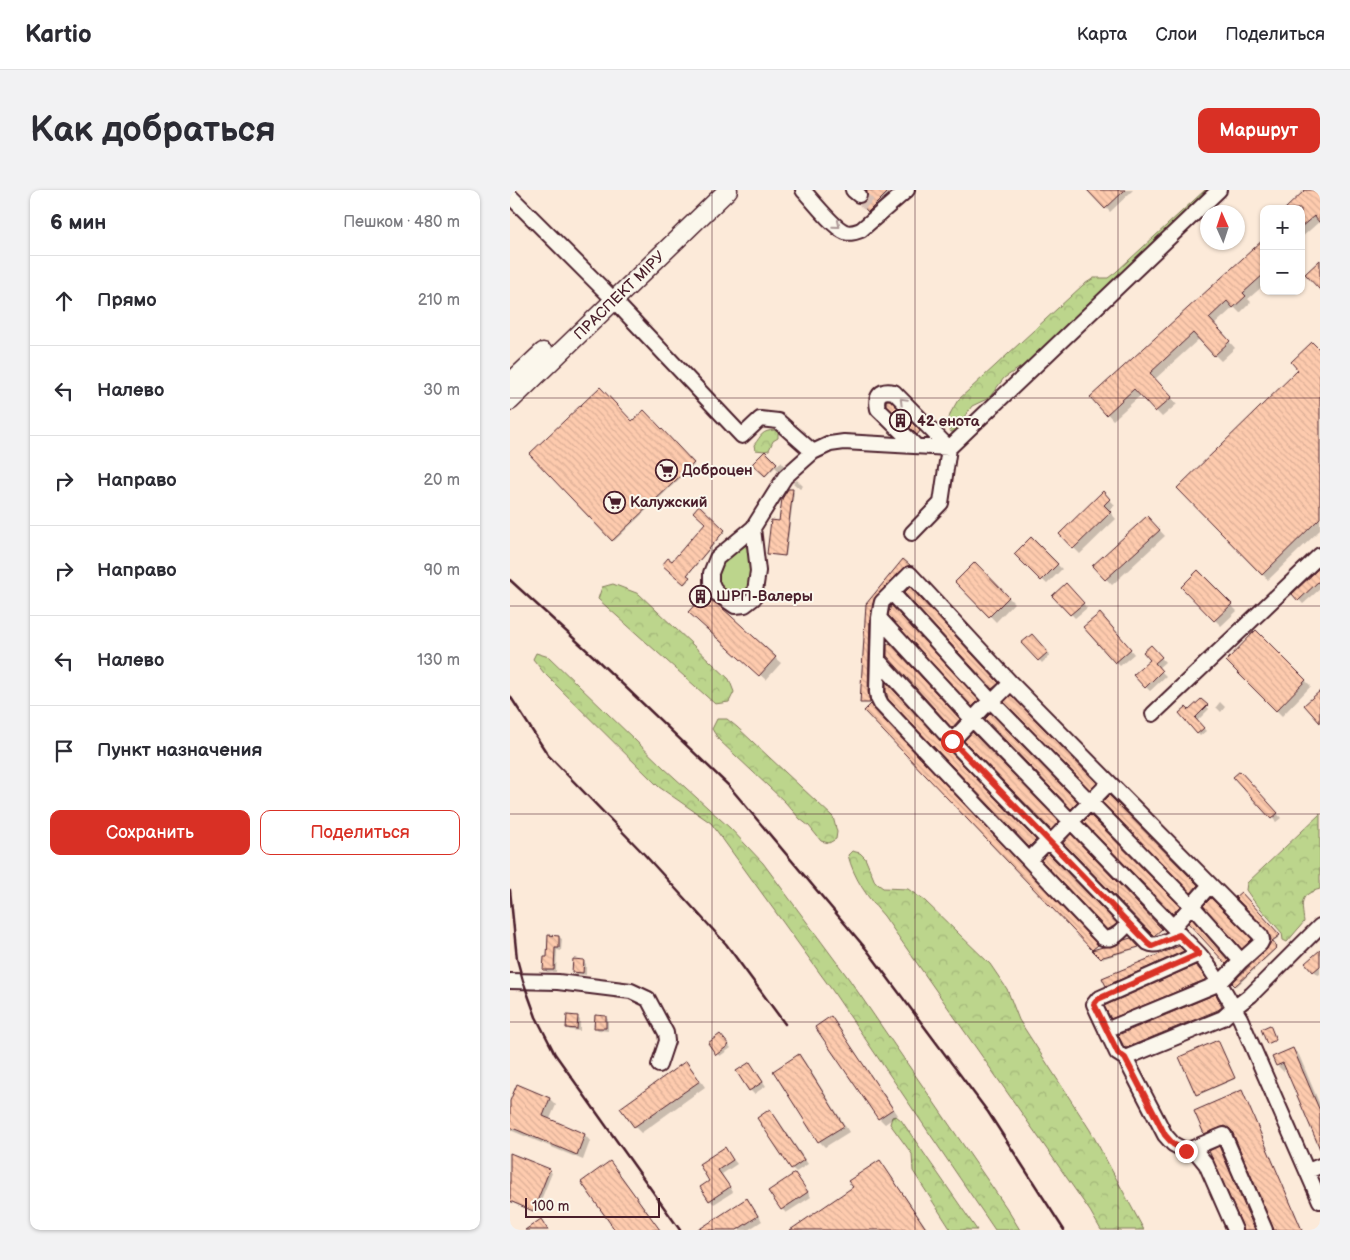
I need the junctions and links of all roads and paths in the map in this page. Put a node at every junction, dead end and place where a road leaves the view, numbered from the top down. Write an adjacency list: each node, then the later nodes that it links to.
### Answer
1 (714, 190): 7 (main road, ПРАСПЕКТ МІРУ)
2 (728, 190): 7 (main road, ПРАСПЕКТ МІРУ)
3 (803, 190): 4 (street, one-way to 4)
4 (907, 190)
5 (1219, 190): 11 (street)
6 (511, 199): 7 (street)
7 (610, 297): 8 (main road, ПРАСПЕКТ МІРУ); 9 (main road, ПРАСПЕКТ МІРУ); 12 (street)
8 (510, 383)
9 (510, 401)
10 (916, 446): 11 (street); 11 (street, one-way to 10); 12 (street)
11 (949, 448): 14 (street)
12 (812, 452): 13 (street)
13 (753, 528): 13 (street)
14 (912, 533)
15 (1320, 555): 21 (street)
16 (892, 593): 17 (street); 19 (street); 20 (street)
17 (879, 618): 18 (street); 22 (street)
18 (878, 660): 23 (street); 28 (street)
19 (1011, 683): 20 (street); 24 (street)
20 (992, 702): 22 (street); 25 (street)
21 (1153, 714)
22 (972, 719): 23 (street); 26 (street)
23 (952, 741): 27 (street)
24 (1109, 783): 25 (street); 29 (street)
25 (1089, 802): 26 (street); 30 (street)
26 (1071, 822): 27 (street); 33 (street)
27 (1050, 842): 28 (street); 31 (street)
28 (1029, 860): 31 (street)
29 (1210, 885): 30 (street); 35 (street)
30 (1192, 906): 33 (street); 35 (street)
31 (1128, 924): 33 (street)
32 (1320, 926): 38 (street)
33 (1176, 931): 34 (street)
34 (1199, 954): 37 (street); 39 (street)
35 (1242, 961): 37 (street)
36 (510, 981): 41 (street)
37 (1220, 983): 38 (street); 39 (street)
38 (1234, 1008): 40 (street); 43 (street)
39 (1106, 1030): 40 (street)
40 (1125, 1058): 42 (street)
41 (659, 1065)
42 (1193, 1148): 45 (street); 46 (street)
43 (1314, 1169): 44 (street)
44 (1320, 1201)
45 (1235, 1230)
46 (1265, 1230)

